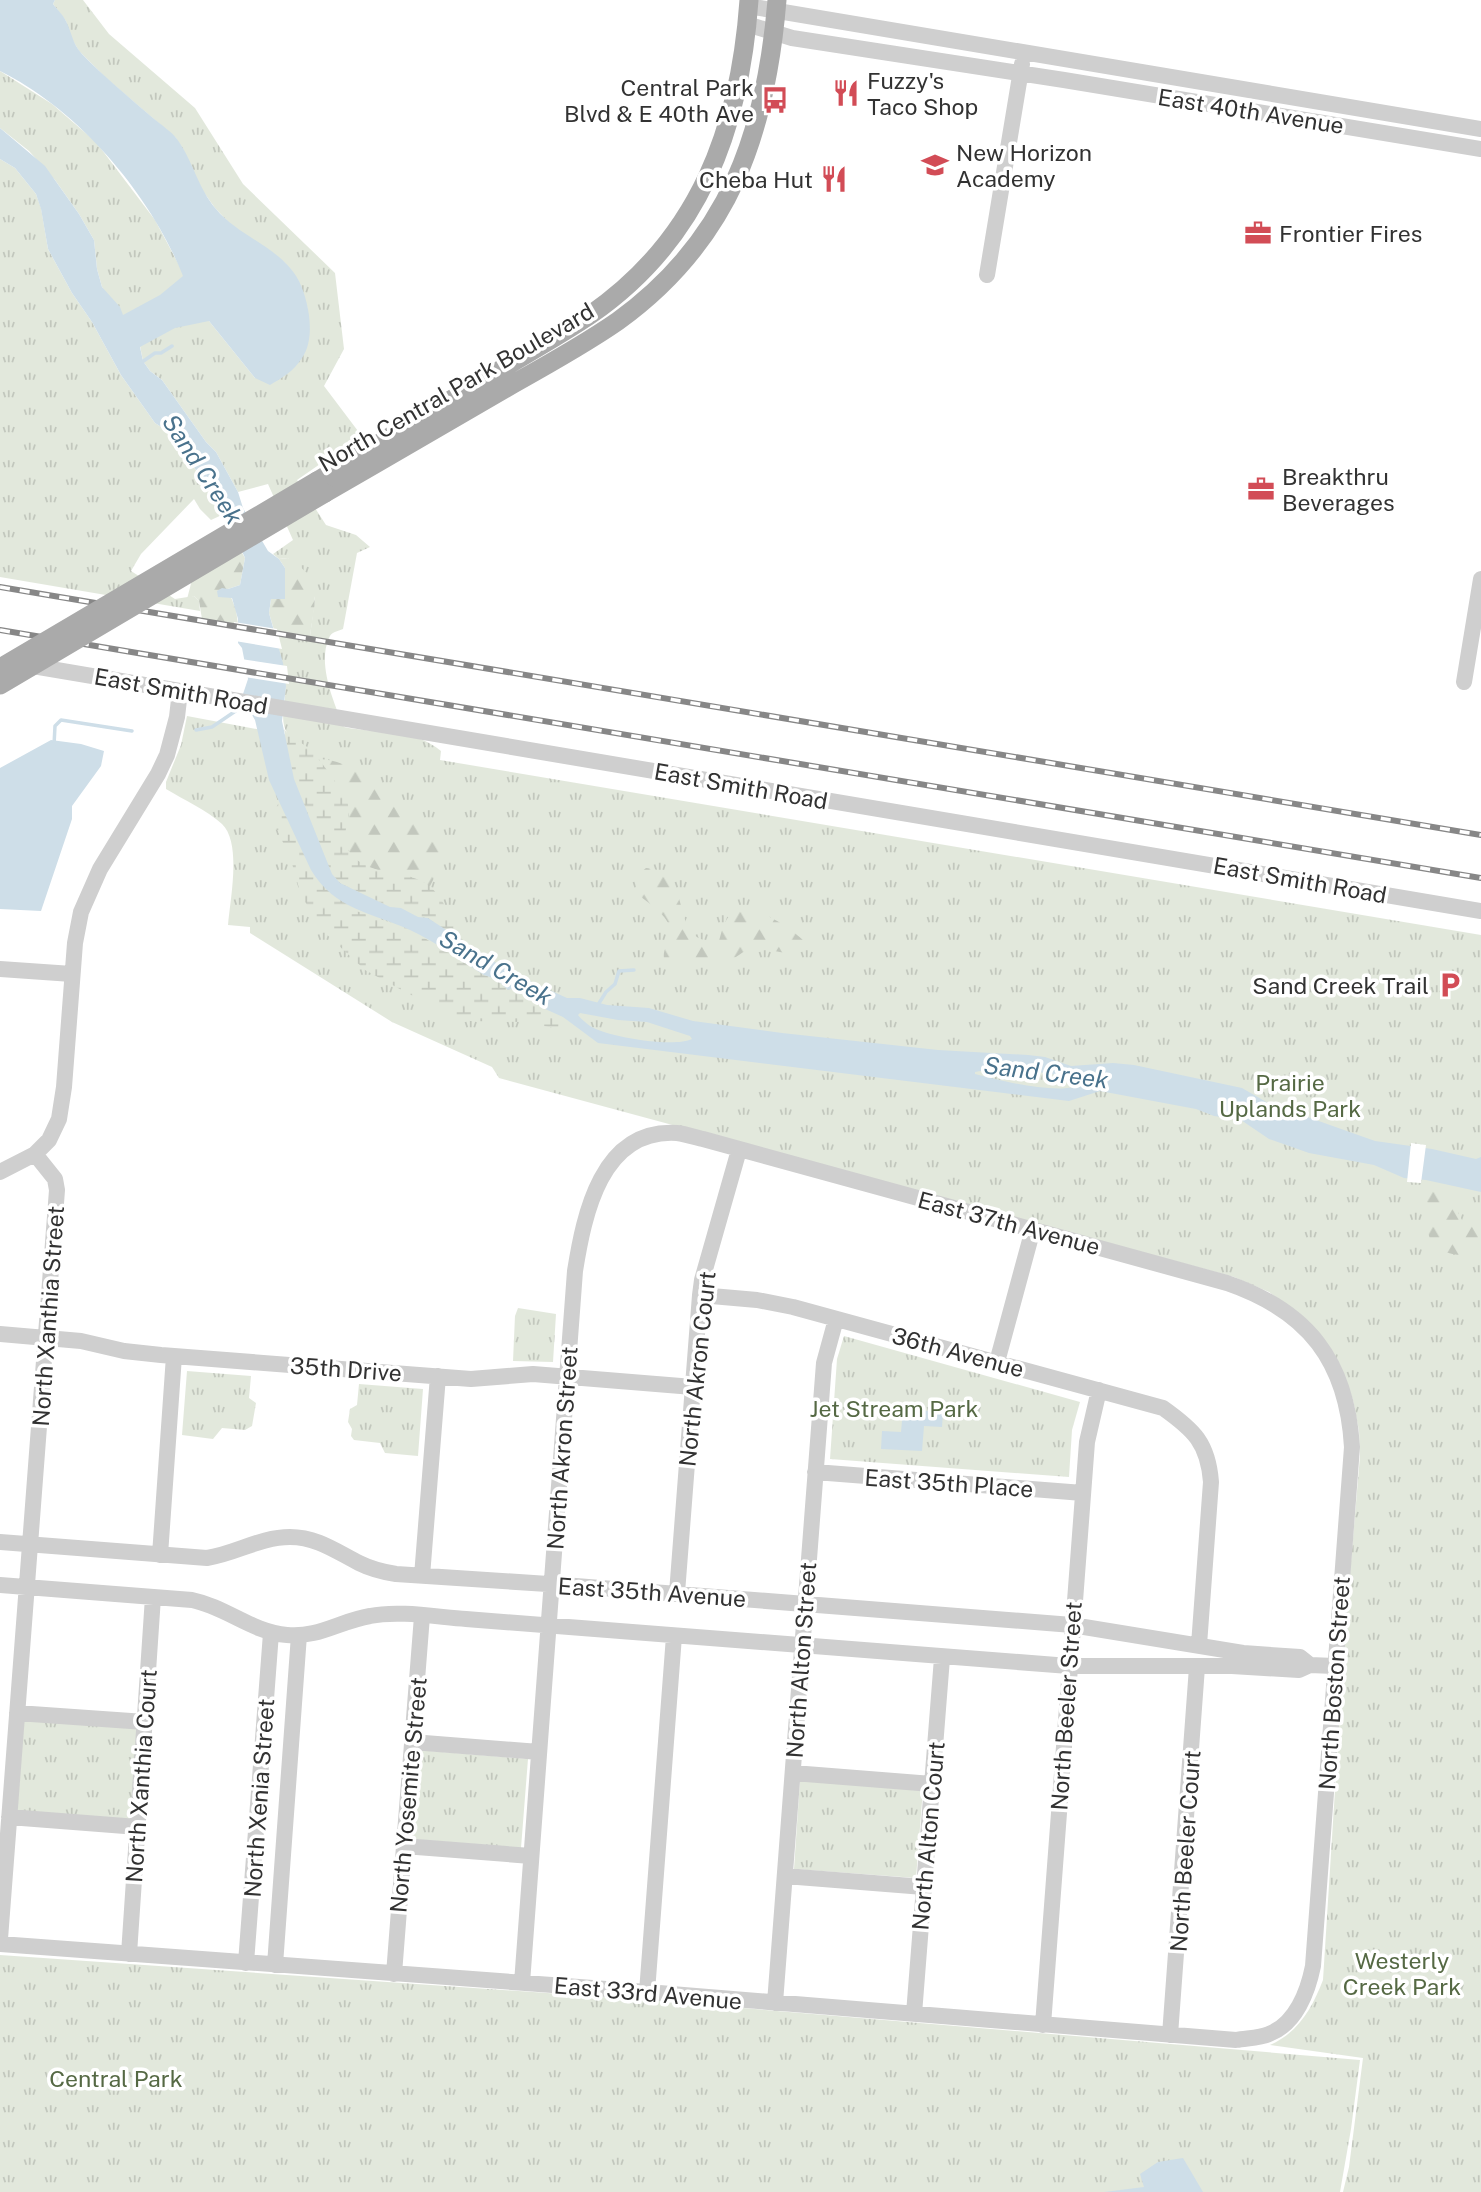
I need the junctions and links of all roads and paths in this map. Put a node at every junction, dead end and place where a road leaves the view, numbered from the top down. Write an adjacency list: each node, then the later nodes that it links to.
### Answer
1 (777, 5): 2 (street, East 40th Avenue); 3 (main road, North Central Park Boulevard); 4 (street, East 40th Avenue)
2 (748, 10): 3 (street, East 40th Avenue); 11 (main road, North Central Park Boulevard)
3 (774, 32): 5 (street, East 40th Avenue); 11 (main road, North Central Park Boulevard)
4 (1024, 52): 5 (street); 6 (street, East 40th Avenue)
5 (1021, 73): 7 (street, East 40th Avenue); 10 (street)
6 (1339, 105): 7 (street); 8 (street, East 40th Avenue)
7 (1335, 125): 9 (street, East 40th Avenue)
8 (1481, 129)
9 (1481, 149)
10 (987, 275)
11 (321, 487): 14 (main road, North Central Park Boulevard, bridge); 16 (main road, North Central Park Boulevard, bridge)
12 (1481, 579): 15 (street)
13 (0, 661): 17 (street, East Smith Road)
14 (0, 668)
15 (1464, 682)
16 (0, 685)
17 (180, 691): 18 (street, East Smith Road); 20 (street)
18 (1481, 911)
19 (0, 969): 20 (street)
20 (72, 974): 23 (street)
21 (677, 1133): 22 (street, East 37th Avenue); 34 (street, North Akron Street)
22 (739, 1150): 25 (street, East 37th Avenue); 26 (street, North Akron Court)
23 (35, 1154): 24 (street); 29 (street, North Xanthia Street)
24 (2, 1170)
25 (1033, 1229): 30 (street, East 37th Avenue); 32 (street)
26 (700, 1295): 27 (street, 36th Avenue); 35 (street, North Akron Court)
27 (836, 1319): 32 (street, 36th Avenue); 37 (street, North Alton Street)
28 (0, 1334): 29 (street, 35th Drive)
29 (46, 1338): 31 (street, 35th Drive); 40 (street, North Xanthia Street)
30 (1321, 1349): 60 (street, North Boston Street)
31 (174, 1356): 33 (street, 35th Drive); 41 (street)
32 (998, 1362): 36 (street, 36th Avenue)
33 (438, 1376): 34 (street, 35th Drive); 42 (street)
34 (567, 1377): 35 (street, 35th Drive); 43 (street, North Akron Street)
35 (693, 1387): 46 (street, North Akron Court)
36 (1099, 1390): 38 (street, North Beeler Street); 55 (street, 36th Avenue)
37 (816, 1472): 38 (street, East 35th Place); 48 (street, North Alton Street)
38 (1083, 1493): 50 (street, North Beeler Street)
39 (0, 1542): 40 (street, East 35th Avenue)
40 (30, 1545): 41 (street, East 35th Avenue); 45 (street, North Xanthia Street)
41 (160, 1555): 42 (street, East 35th Avenue)
42 (422, 1576): 43 (street, East 35th Avenue)
43 (552, 1584): 46 (street, East 35th Avenue); 51 (street, North Akron Street)
44 (0, 1585): 45 (street, East 35th Avenue)
45 (27, 1587): 47 (street, East 35th Avenue); 62 (street, North Xanthia Street)
46 (677, 1593): 48 (street, East 35th Avenue)
47 (153, 1597): 52 (street, East 35th Avenue); 63 (street, North Xanthia Court)
48 (806, 1604): 50 (street, East 35th Avenue); 56 (street, North Alton Street)
49 (422, 1616): 51 (street, East 35th Avenue); 53 (street, East 35th Avenue); 64 (street, North Yosemite Street)
50 (1072, 1625): 55 (street, East 35th Avenue); 59 (street, North Beeler Street)
51 (548, 1626): 54 (street, East 35th Avenue); 65 (street, North Akron Street)
52 (271, 1633): 53 (street, East 35th Avenue); 76 (street, North Xenia Street)
53 (299, 1635): 77 (street, North Xenia Street)
54 (674, 1636): 56 (street, East 35th Avenue); 80 (street)
55 (1199, 1645): 58 (street, East 35th Avenue)
56 (802, 1646): 57 (street, East 35th Avenue); 66 (street, North Alton Street)
57 (942, 1658): 59 (street, East 35th Avenue); 67 (street, North Alton Court)
58 (1310, 1665): 60 (street, East 35th Avenue); 61 (street, East 35th Avenue)
59 (1069, 1666): 61 (street, East 35th Avenue); 84 (street, North Beeler Street)
60 (1334, 1666): 83 (street, North Boston Street)
61 (1197, 1667): 85 (street, North Beeler Court)
62 (17, 1713): 63 (street); 68 (street, North Xanthia Street)
63 (145, 1722): 69 (street, North Xanthia Court)
64 (412, 1742): 65 (street); 70 (street, North Yosemite Street)
65 (539, 1752): 71 (street, North Akron Street)
66 (793, 1773): 67 (street); 72 (street, North Alton Street)
67 (932, 1784): 73 (street, North Alton Court)
68 (9, 1817): 69 (street); 74 (street, North Xanthia Street)
69 (138, 1827): 75 (street, North Xanthia Court)
70 (404, 1846): 71 (street); 78 (street, North Yosemite Street)
71 (531, 1856): 79 (street, North Akron Street)
72 (785, 1876): 73 (street); 81 (street, North Alton Street)
73 (924, 1886): 82 (street, North Alton Court)
74 (0, 1942): 75 (street, East 33rd Avenue)
75 (129, 1954): 76 (street, East 33rd Avenue)
76 (246, 1963): 77 (street, East 33rd Avenue)
77 (275, 1965): 78 (street, East 33rd Avenue)
78 (394, 1974): 79 (street, East 33rd Avenue)
79 (522, 1983): 80 (street, East 33rd Avenue)
80 (647, 1992): 81 (street, East 33rd Avenue)
81 (775, 2003): 82 (street, East 33rd Avenue)
82 (914, 2014): 84 (street, East 33rd Avenue)
83 (1290, 2018): 85 (street, East 33rd Avenue)
84 (1043, 2025): 85 (street, East 33rd Avenue)
85 (1170, 2035)

